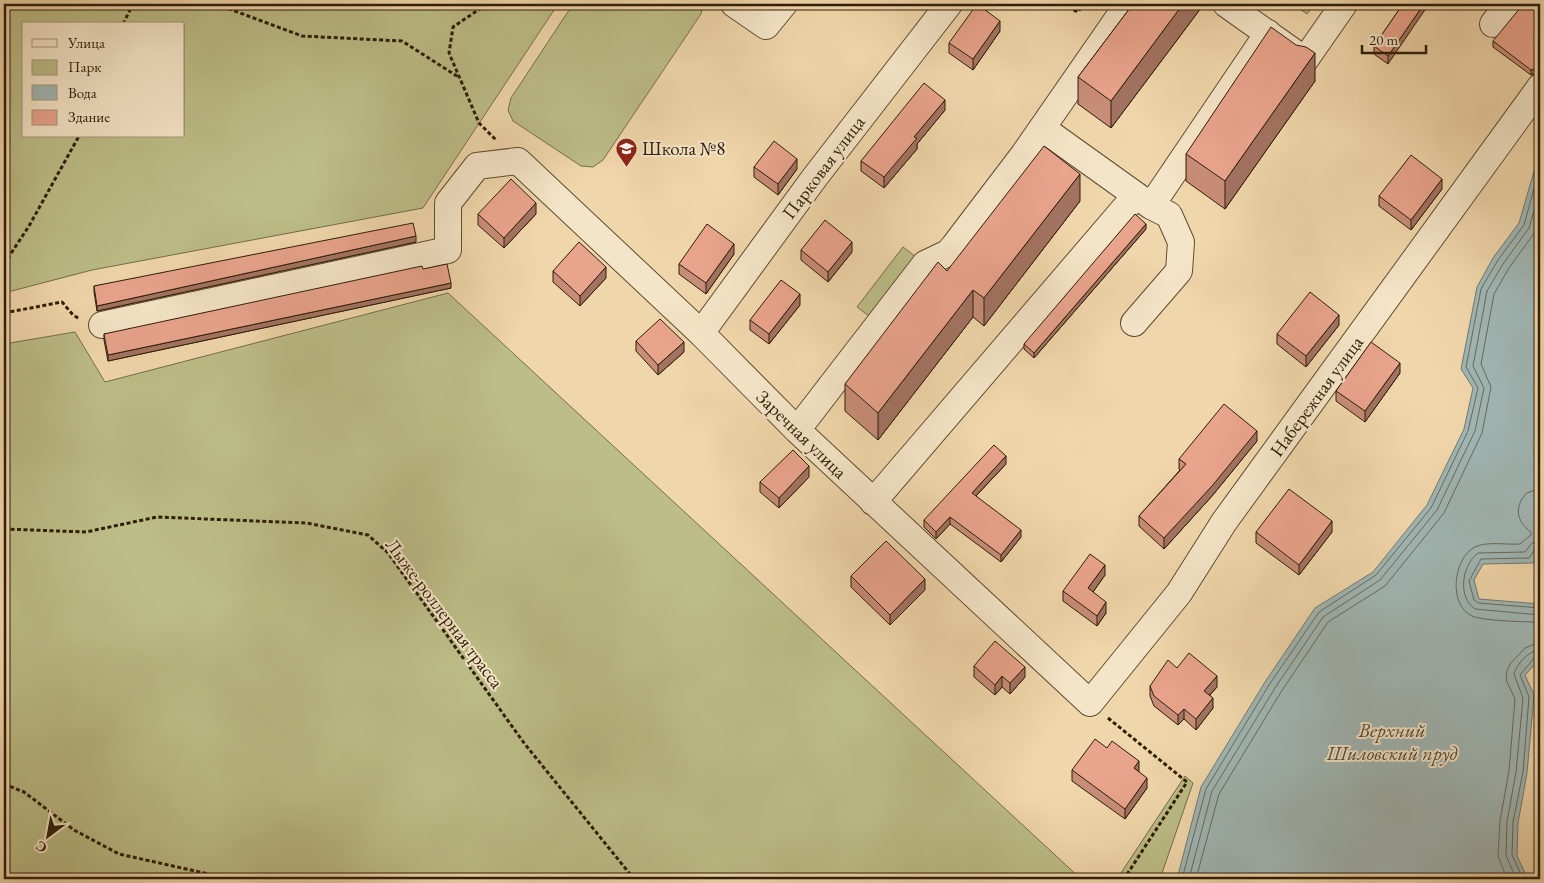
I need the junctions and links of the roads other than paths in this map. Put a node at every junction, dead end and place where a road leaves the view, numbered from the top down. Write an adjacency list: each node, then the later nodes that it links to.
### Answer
1 (734, 4): 2 (street)
2 (784, 4)
3 (949, 4): 15 (street, Парковая улица)
4 (1128, 4): 11 (street)
5 (1226, 4): 9 (street)
6 (1344, 4): 9 (street)
7 (1508, 4): 8 (street)
8 (1493, 24)
9 (1268, 33): 12 (street)
10 (1540, 87): 18 (street, Набережная улица)
11 (1042, 128): 12 (street); 16 (street)
12 (1143, 200): 13 (street); 17 (street)
13 (1134, 323)
14 (102, 325): 15 (street, Заречная улица)
15 (701, 333): 16 (street, Заречная улица)
16 (797, 430): 17 (street, Заречная улица)
17 (873, 502): 18 (street, Заречная улица)
18 (1090, 704)

